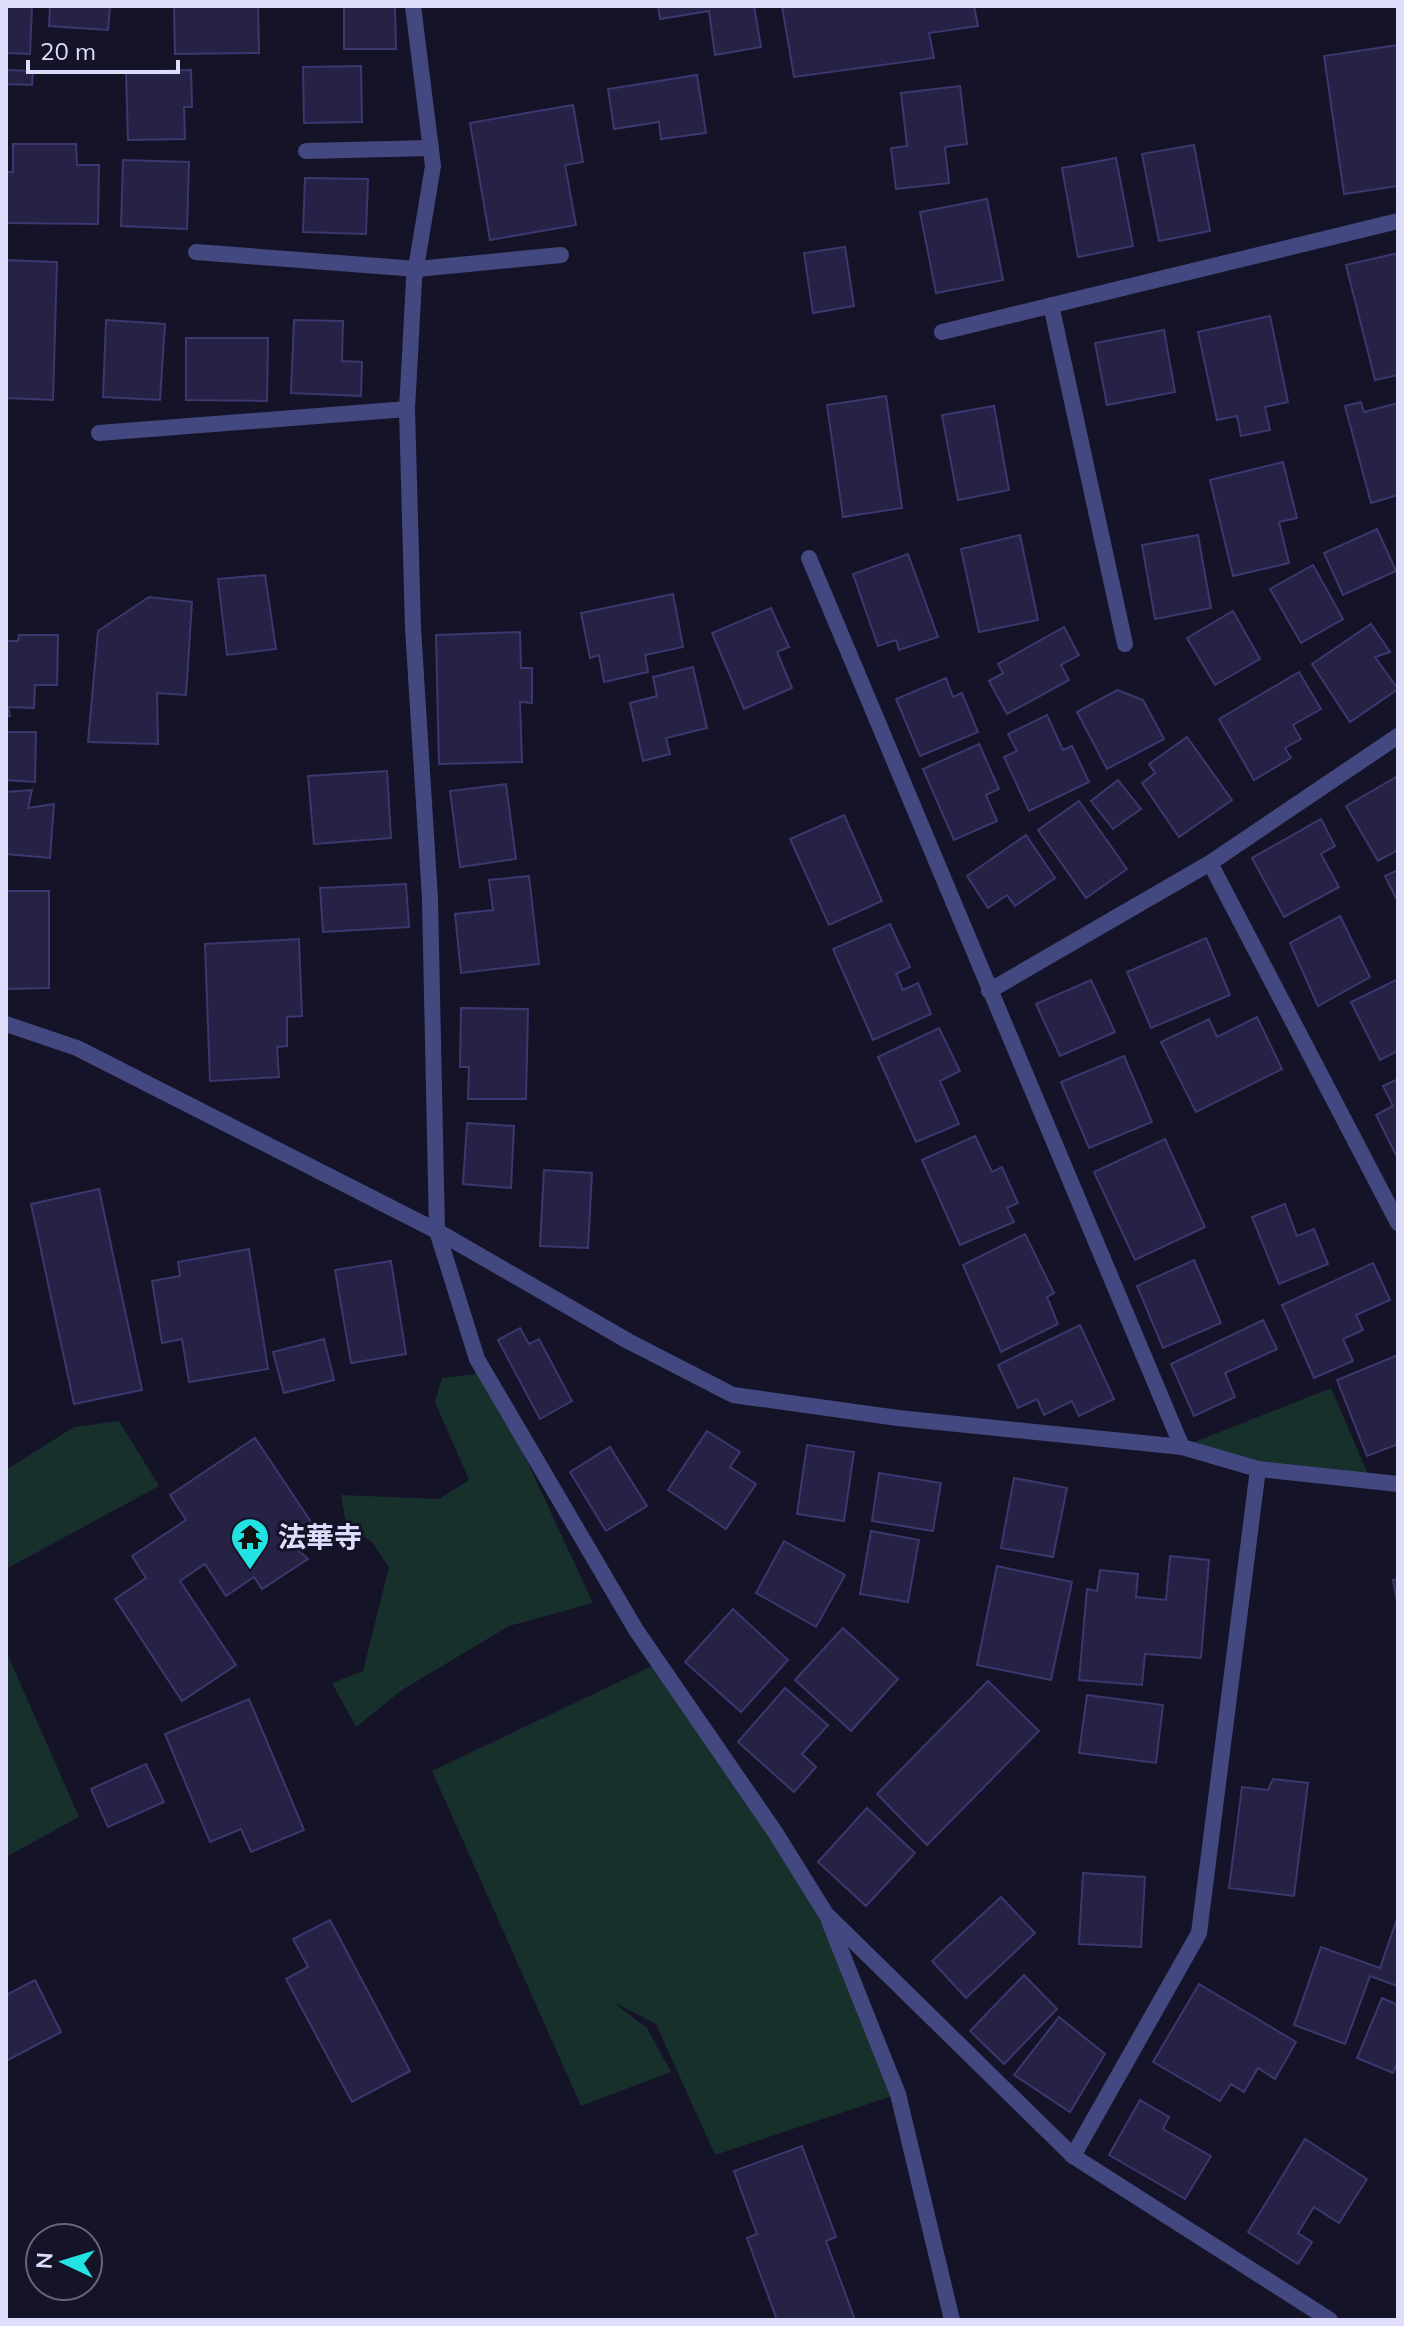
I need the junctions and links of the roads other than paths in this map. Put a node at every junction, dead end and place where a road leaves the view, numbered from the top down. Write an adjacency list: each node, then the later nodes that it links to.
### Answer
1 (413, 6): 2 (street)
2 (431, 148): 3 (street); 7 (street)
3 (306, 151)
4 (1398, 221): 8 (street)
5 (196, 252): 7 (street)
6 (561, 255): 7 (street)
7 (417, 269): 10 (street)
8 (1051, 305): 9 (street); 13 (street)
9 (942, 332)
10 (407, 409): 11 (street); 20 (street)
11 (99, 433)
12 (809, 558): 16 (street)
13 (1125, 644)
14 (1398, 736): 15 (street)
15 (1210, 863): 16 (street); 18 (street)
16 (989, 991): 21 (street)
17 (6, 1024): 20 (street)
18 (1394, 1201): 19 (street)
19 (1398, 1223)
20 (437, 1231): 21 (street); 24 (street)
21 (1182, 1447): 22 (street)
22 (1258, 1469): 23 (street); 25 (street)
23 (1398, 1484)
24 (826, 1914): 25 (street); 26 (street)
25 (1073, 2156): 27 (street)
26 (952, 2320)
27 (1330, 2320)

